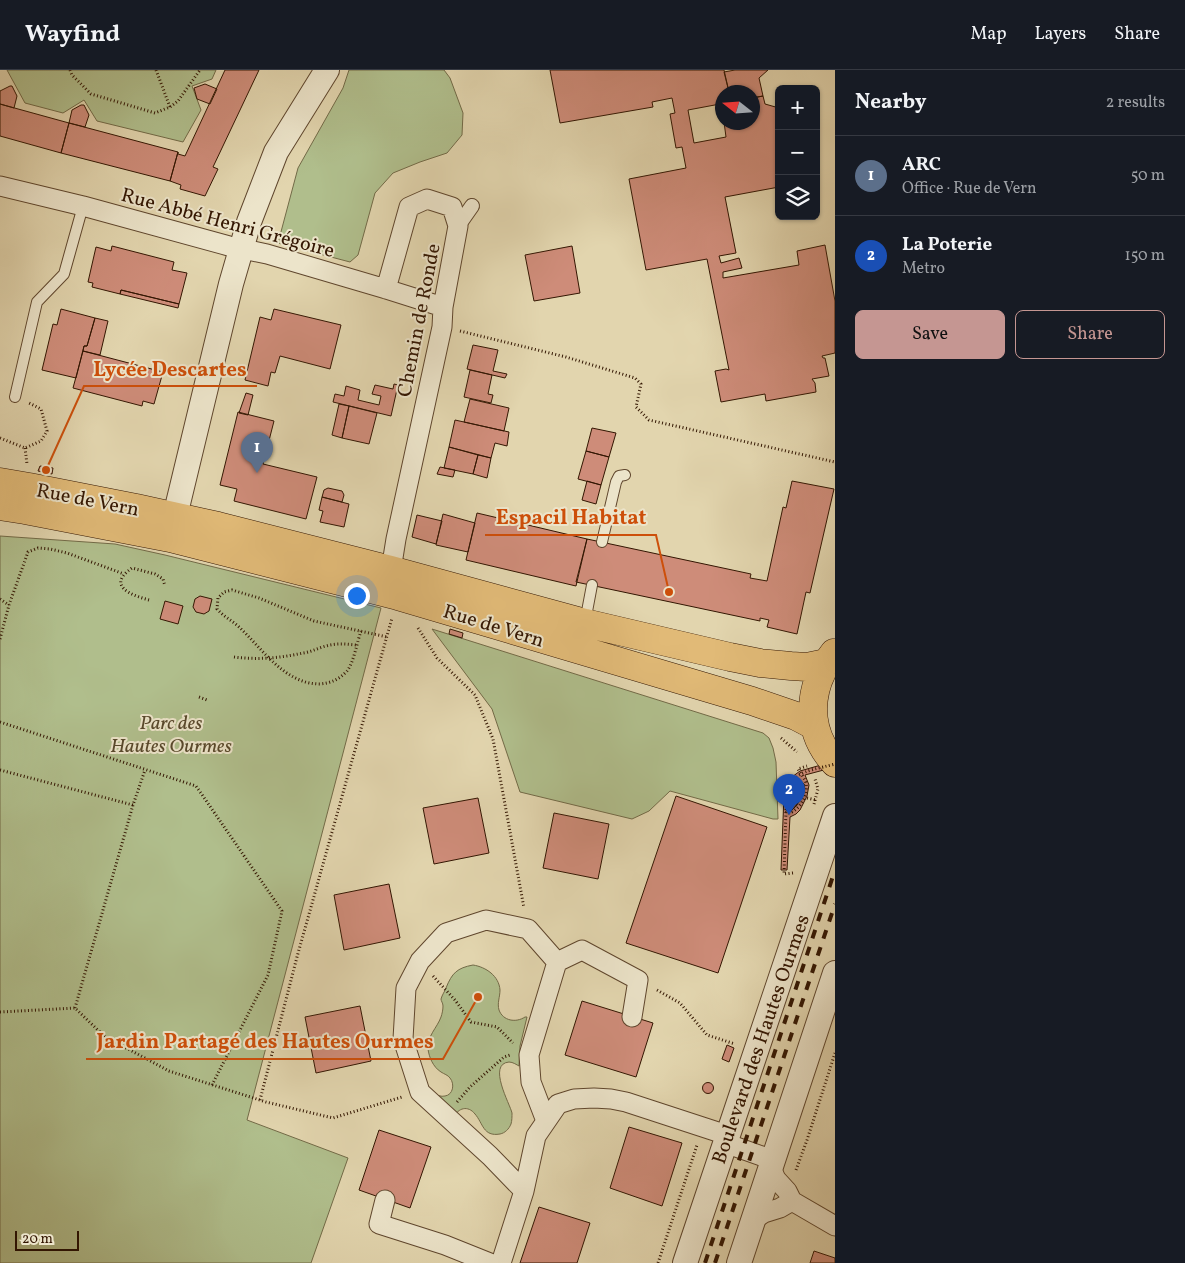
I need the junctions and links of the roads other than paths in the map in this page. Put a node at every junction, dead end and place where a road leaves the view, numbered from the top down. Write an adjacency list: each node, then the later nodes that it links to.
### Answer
1 (327, 70): 6 (street)
2 (0, 186): 3 (street, Rue Abbé Henri Grégoire)
3 (83, 206): 6 (street, Rue Abbé Henri Grégoire); 9 (lane)
4 (472, 206): 5 (street)
5 (458, 226): 7 (street, Chemin de Ronde); 8 (street, Chemin de Ronde)
6 (241, 249): 7 (street, Rue Abbé Henri Grégoire); 13 (street)
7 (386, 288): 8 (street, Rue Abbé Henri Grégoire)
8 (443, 307): 15 (street, Chemin de Ronde)
9 (15, 397)
10 (625, 475): 14 (lane)
11 (0, 482): 13 (main road, Rue de Vern)
12 (0, 506): 13 (main road, Rue de Vern)
13 (172, 527): 15 (main road, Rue de Vern); 19 (main road, Rue de Vern)
14 (602, 542)
15 (391, 570): 17 (main road, Rue de Vern)
16 (592, 585): 17 (lane)
17 (585, 623): 18 (main road, Rue de Vern)
18 (831, 657): 19 (main road)
19 (815, 726): 20 (main road)
20 (835, 763)
21 (835, 816): 26 (street, Boulevard des Hautes Ourmes)
22 (557, 962): 24 (street); 25 (street); 28 (street)
23 (835, 973): 27 (street)
24 (632, 1017)
25 (546, 1121): 26 (street); 28 (street)
26 (726, 1139): 27 (street); 34 (street, Boulevard des Hautes Ourmes)
27 (772, 1164): 30 (street); 31 (street)
28 (524, 1190): 36 (street)
29 (385, 1200): 33 (street)
30 (792, 1202): 31 (street); 32 (street)
31 (753, 1220): 37 (street)
32 (835, 1226)
33 (443, 1254): 35 (street)
34 (691, 1261)
35 (490, 1263)
36 (501, 1263)
37 (739, 1263)

